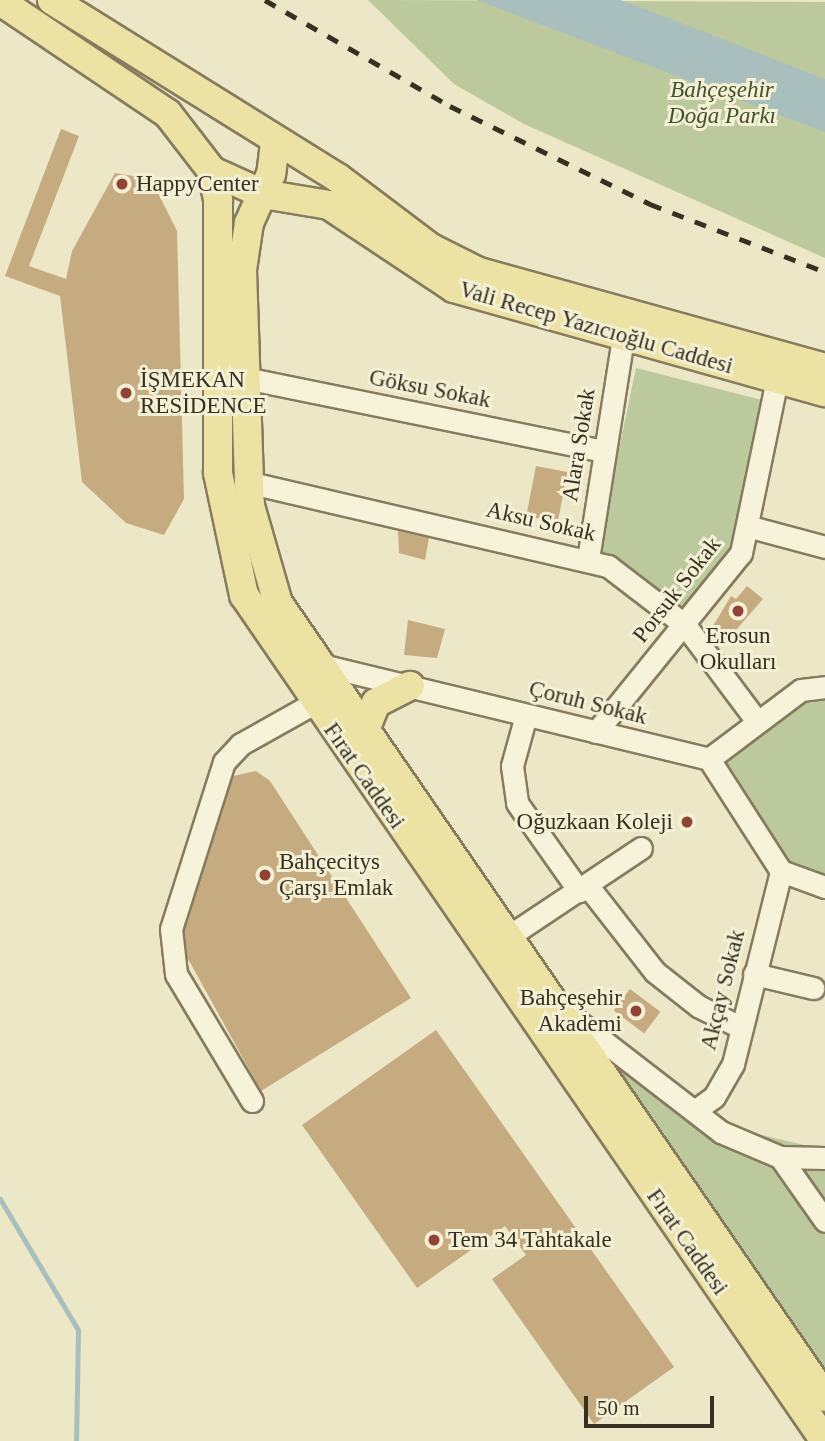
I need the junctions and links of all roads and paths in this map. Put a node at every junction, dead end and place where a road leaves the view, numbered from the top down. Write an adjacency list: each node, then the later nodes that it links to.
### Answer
1 (52, 0): 3 (main road)
2 (0, 1): 5 (main road)
3 (217, 106): 4 (main road, Vali Recep Yazıcıoğlu Caddesi); 5 (main road)
4 (275, 144): 7 (main road, Fırat Caddesi); 9 (main road, Vali Recep Yazıcıoğlu Caddesi)
5 (196, 146): 6 (main road)
6 (212, 171): 7 (main road, Vali Recep Yazıcıoğlu Caddesi); 19 (main road, Fırat Caddesi)
7 (263, 194): 8 (main road, Vali Recep Yazıcıoğlu Caddesi); 10 (main road, Fırat Caddesi)
8 (623, 339): 11 (main road, Vali Recep Yazıcıoğlu Caddesi); 13 (street, Alara Sokak)
9 (825, 368)
10 (245, 378): 13 (street, Göksu Sokak); 14 (main road, Fırat Caddesi)
11 (777, 379): 12 (main road, Vali Recep Yazıcıoğlu Caddesi); 15 (street, Porsuk Sokak)
12 (825, 392)
13 (605, 451): 17 (street, Alara Sokak)
14 (251, 483): 17 (street, Aksu Sokak); 20 (main road, Fırat Caddesi)
15 (751, 527): 16 (street); 18 (street, Porsuk Sokak)
16 (825, 547)
17 (588, 558): 18 (street, Aksu Sokak)
18 (685, 625): 25 (street, Aksu Sokak); 26 (street, Porsuk Sokak)
19 (280, 655): 20 (street, Çoruh Sokak); 23 (main road, Fırat Caddesi)
20 (318, 664): 21 (street, Çoruh Sokak); 27 (main road, Fırat Caddesi)
21 (410, 686): 24 (street, Çoruh Sokak); 27 (main road)
22 (825, 688): 25 (street)
23 (314, 704): 38 (street); 43 (main road, Fırat Caddesi)
24 (526, 715): 26 (street, Çoruh Sokak); 32 (street)
25 (756, 720): 28 (street)
26 (596, 732): 28 (street, Çoruh Sokak)
27 (363, 735): 33 (main road, Fırat Caddesi)
28 (709, 759): 30 (street)
29 (641, 848): 32 (street)
30 (781, 870): 31 (street); 34 (street, Akçay Sokak)
31 (825, 887)
32 (583, 888): 33 (street); 37 (street)
33 (506, 938): 36 (main road, Fırat Caddesi)
34 (754, 974): 35 (street); 37 (street, Akçay Sokak)
35 (814, 988)
36 (550, 1000): 39 (street); 43 (main road, Fırat Caddesi)
37 (742, 1028): 39 (street, Akçay Sokak)
38 (252, 1101)
39 (696, 1110): 40 (street)
40 (779, 1157): 41 (street); 42 (street)
41 (825, 1158)
42 (825, 1221)
43 (814, 1403): 44 (main road, Fırat Caddesi); 45 (main road, Fırat Caddesi)
44 (806, 1441)
45 (825, 1441)

